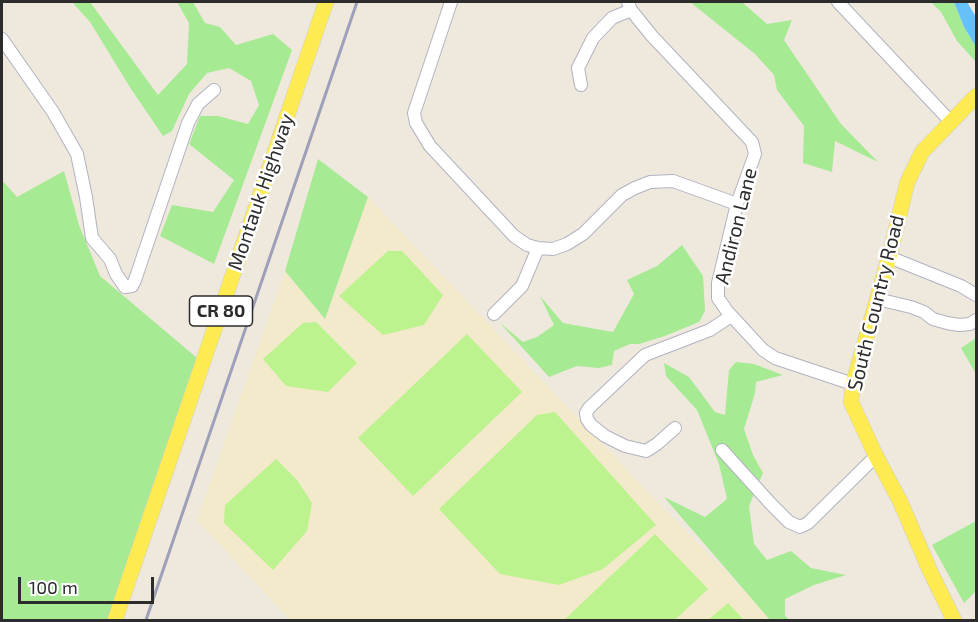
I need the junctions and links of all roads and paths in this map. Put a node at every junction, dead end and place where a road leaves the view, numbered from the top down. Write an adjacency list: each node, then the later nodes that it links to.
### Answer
1 (326, 2): 22 (main road, Montauk Highway / CR 80)
2 (451, 2): 11 (street)
3 (838, 2): 9 (street)
4 (630, 6): 6 (street); 10 (street, Andiron Lane)
5 (2, 39): 7 (street)
6 (581, 85)
7 (214, 90)
8 (976, 96): 9 (main road, South Country Road)
9 (951, 122): 12 (main road, South Country Road)
10 (737, 204): 11 (street); 16 (street, Andiron Lane)
11 (538, 248): 15 (street)
12 (889, 257): 13 (street); 14 (main road, South Country Road)
13 (976, 295)
14 (877, 299): 17 (street); 18 (main road, South Country Road)
15 (494, 314)
16 (731, 316): 18 (street, Andiron Lane); 19 (street)
17 (976, 320)
18 (853, 384): 21 (main road, South Country Road)
19 (675, 428)
20 (722, 450): 21 (street)
21 (876, 456): 23 (main road, South Country Road)
22 (115, 621)
23 (954, 621)

